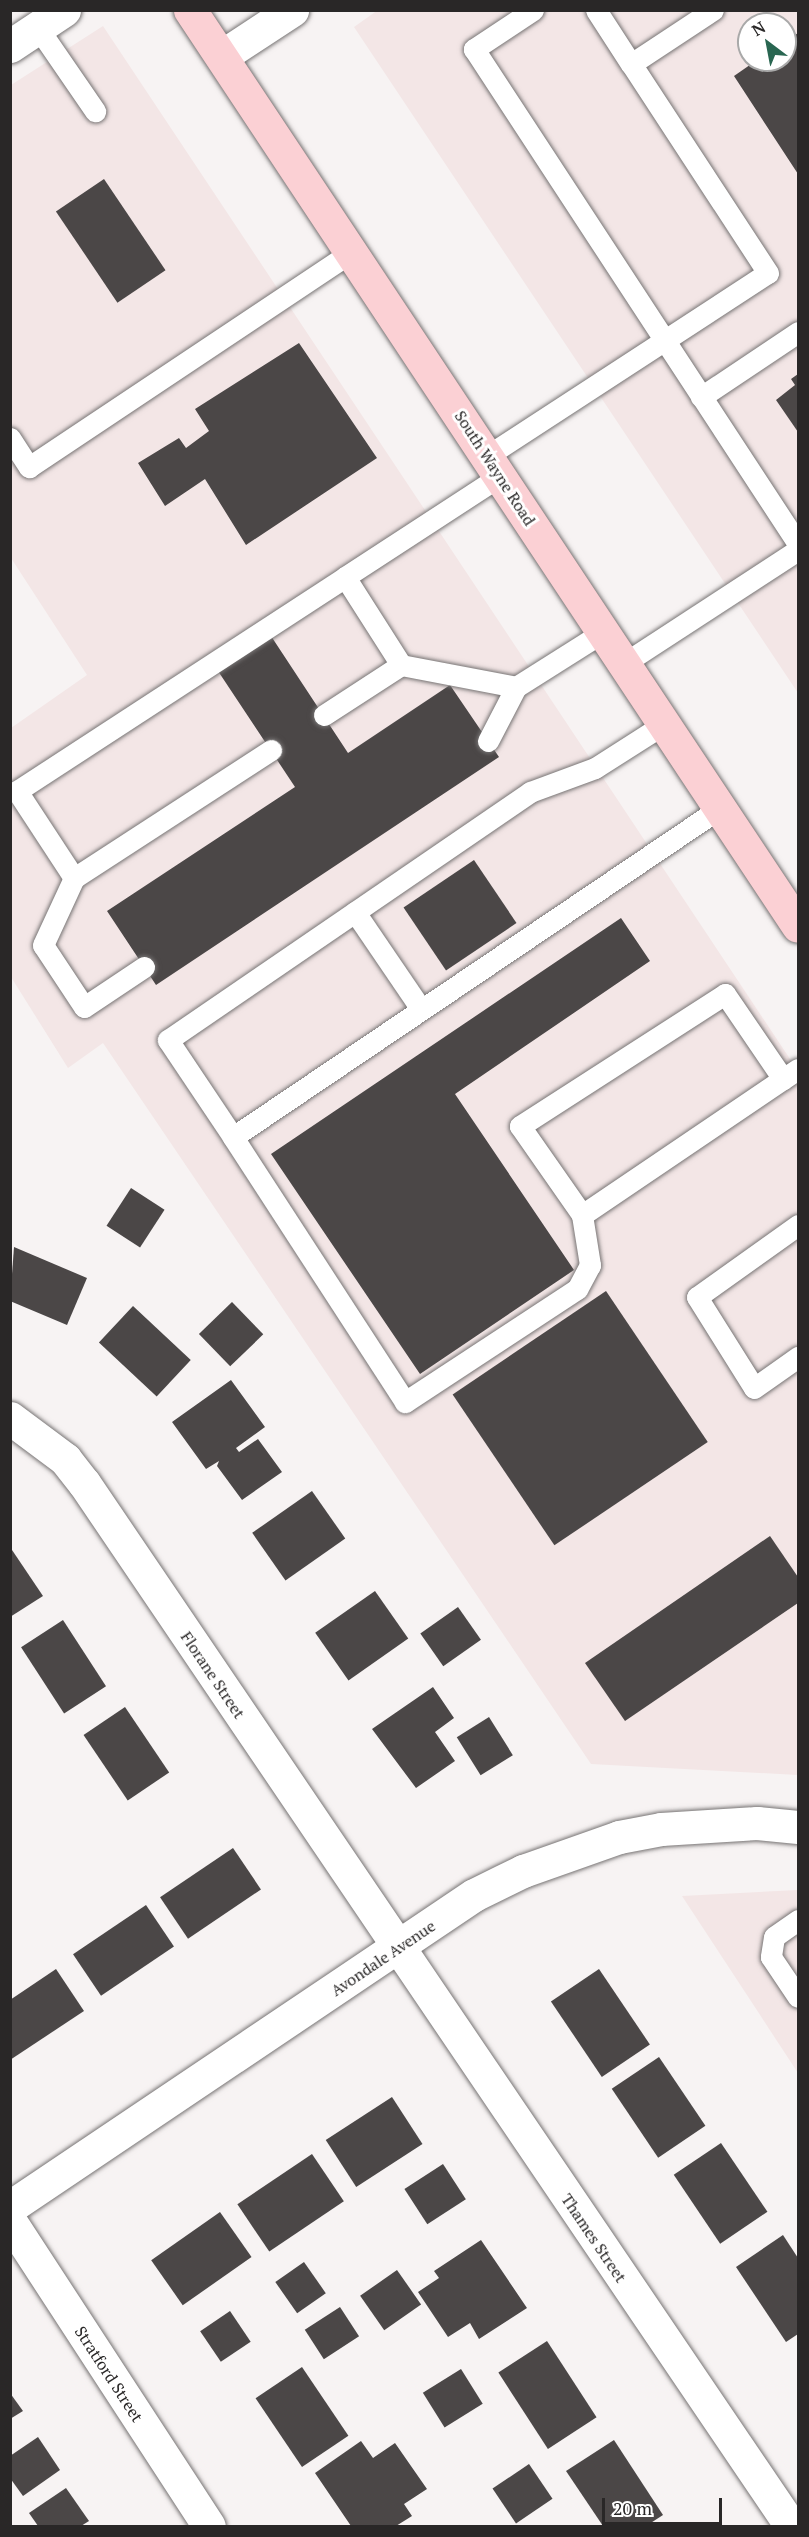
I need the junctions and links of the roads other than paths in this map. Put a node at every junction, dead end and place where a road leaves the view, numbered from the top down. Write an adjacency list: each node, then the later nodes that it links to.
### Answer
1 (190, 10): 8 (main road, South Wayne Road)
2 (292, 10): 8 (street)
3 (534, 10): 13 (lane)
4 (596, 10): 9 (lane)
5 (713, 10): 9 (lane)
6 (51, 19): 7 (street); 10 (lane)
7 (10, 46)
8 (222, 56): 11 (main road, South Wayne Road)
9 (631, 64): 13 (lane)
10 (95, 111)
11 (351, 252): 15 (lane); 16 (main road, South Wayne Road)
12 (798, 332): 14 (lane)
13 (664, 341): 14 (lane); 16 (lane)
14 (700, 397): 17 (lane)
15 (10, 438)
16 (494, 466): 19 (lane); 20 (main road, South Wayne Road)
17 (798, 544)
18 (798, 550): 21 (lane)
19 (345, 577): 22 (lane); 29 (lane)
20 (603, 632): 21 (main road, South Wayne Road); 23 (lane)
21 (623, 664): 25 (main road, South Wayne Road)
22 (401, 665): 23 (lane); 24 (lane)
23 (516, 687): 26 (lane)
24 (324, 715)
25 (664, 724): 28 (main road, South Wayne Road); 30 (lane)
26 (488, 741)
27 (271, 750): 29 (lane)
28 (720, 808): 31 (main road, South Wayne Road); 33 (lane)
29 (74, 878): 32 (lane)
30 (355, 912): 33 (lane); 35 (lane)
31 (798, 926)
32 (144, 967)
33 (421, 1010): 35 (lane)
34 (791, 1074): 36 (lane); 36 (lane)
35 (233, 1137): 36 (lane)
36 (582, 1215)
37 (798, 1225): 38 (lane)
38 (798, 1357)
39 (10, 1418): 42 (street, Florane Street)
40 (798, 1827): 42 (street, Avondale Avenue)
41 (798, 1920): 43 (lane)
42 (396, 1949): 44 (street, Avondale Avenue); 47 (street, Thames Street)
43 (798, 1997)
44 (10, 2207)
45 (10, 2221): 46 (street, Stratford Street)
46 (209, 2526)
47 (791, 2526)

